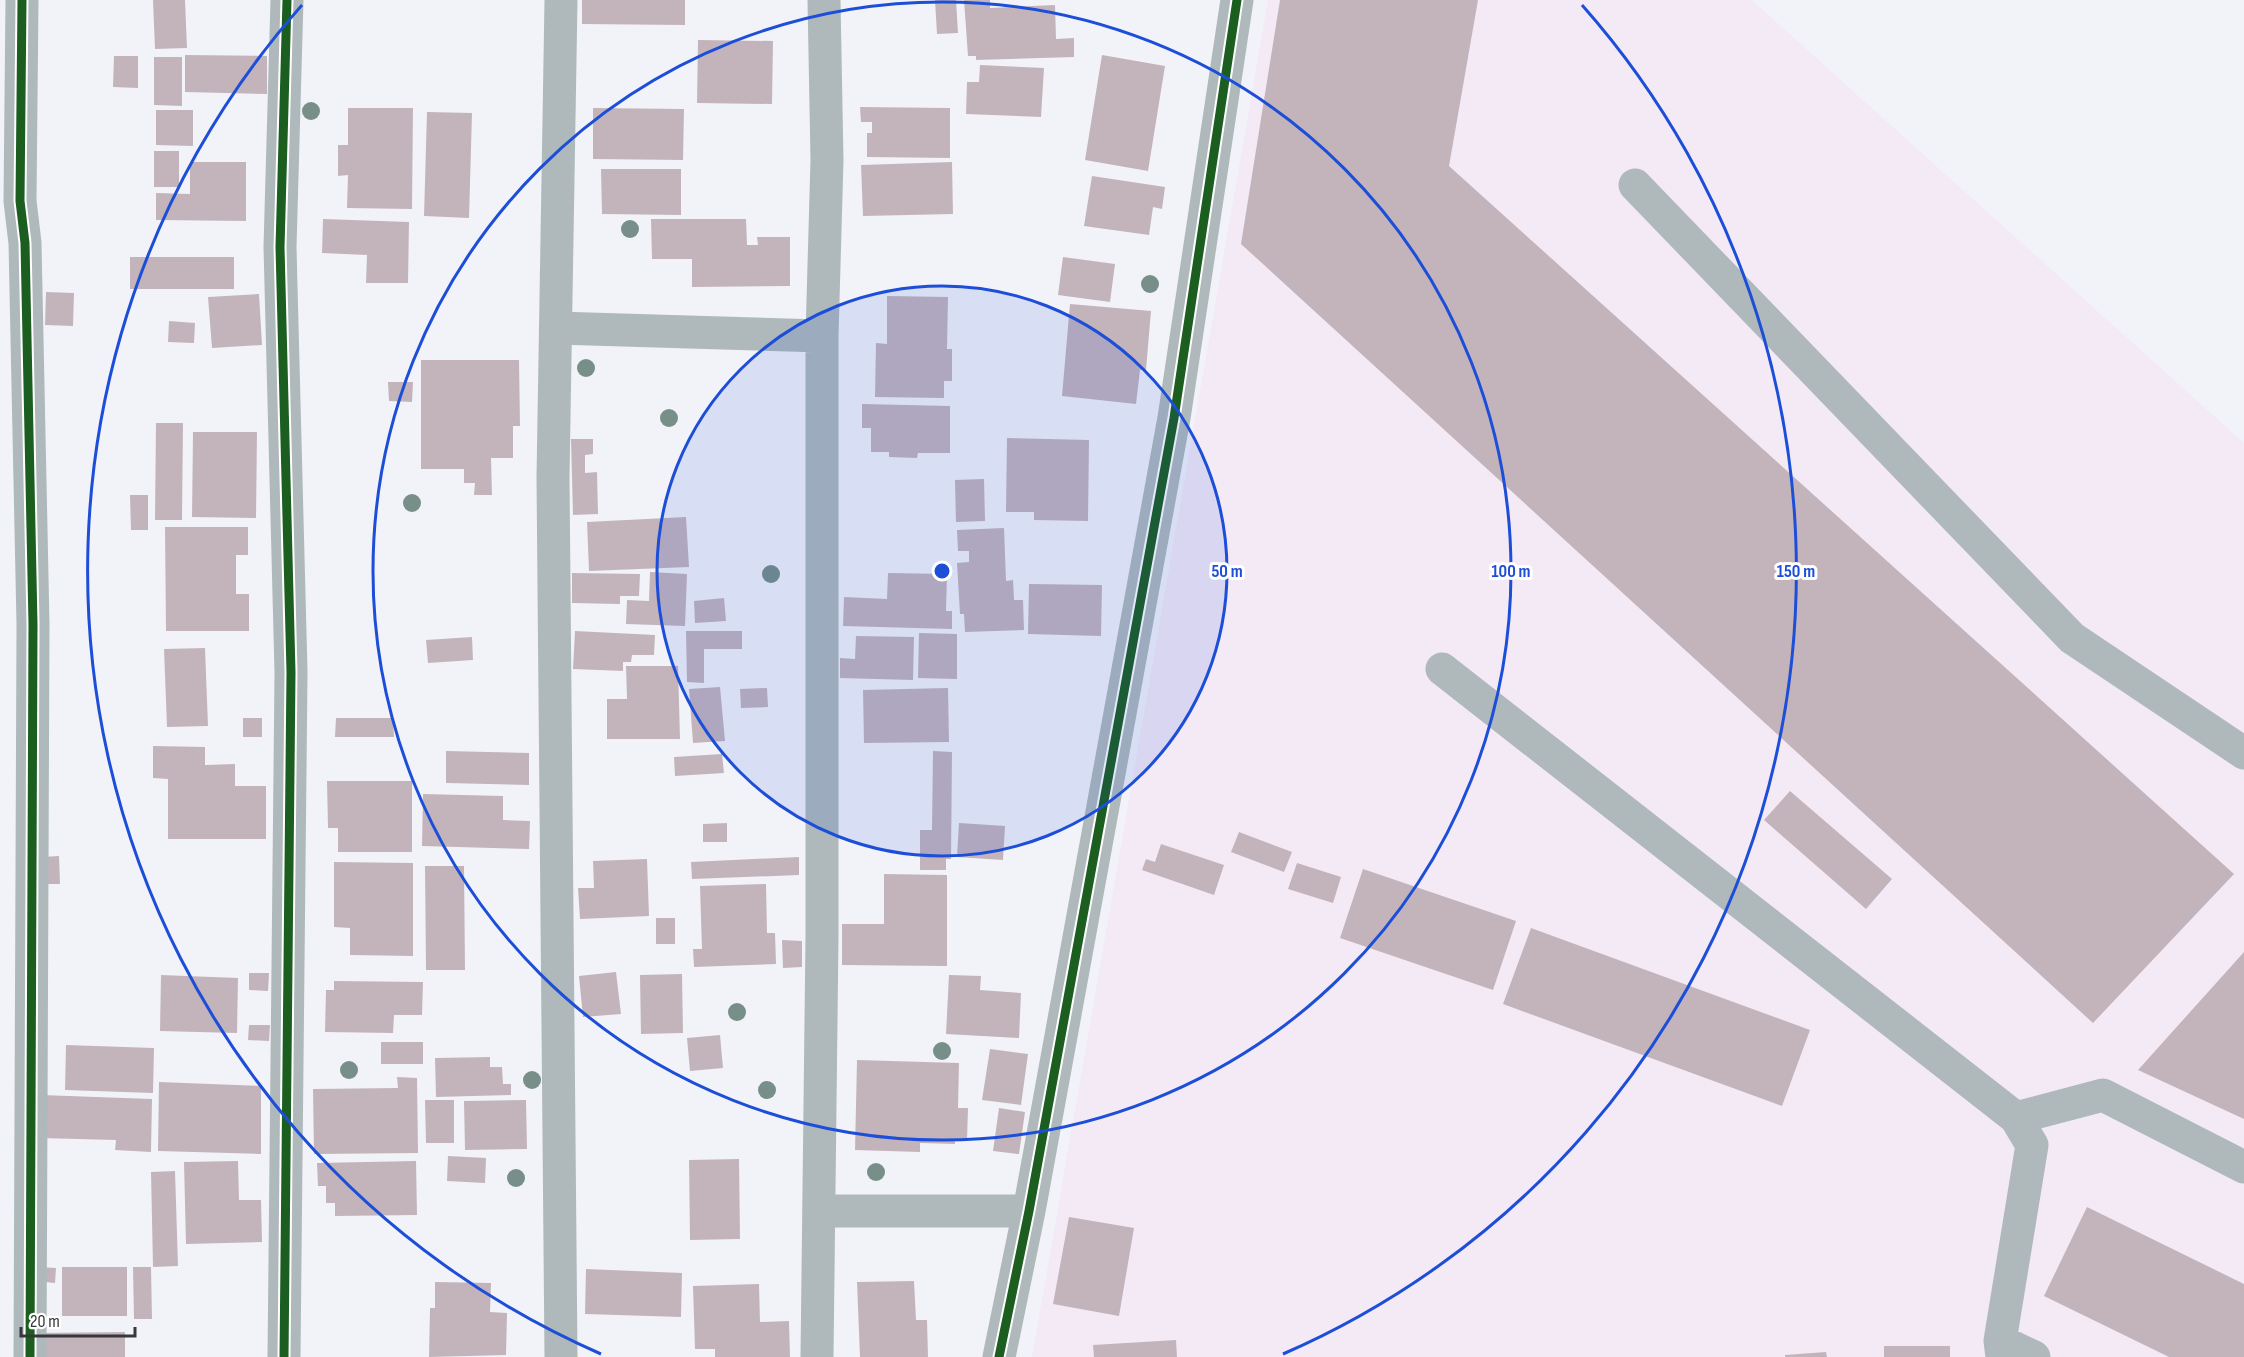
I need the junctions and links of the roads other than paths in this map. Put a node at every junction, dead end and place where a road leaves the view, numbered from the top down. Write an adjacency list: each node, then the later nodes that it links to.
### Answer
1 (22, 0): 9 (street)
2 (288, 0): 18 (street)
3 (561, 0): 7 (street)
4 (824, 0): 8 (street)
5 (1237, 0): 14 (street)
6 (1635, 185): 11 (street)
7 (556, 328): 8 (street); 19 (street)
8 (822, 336): 15 (street)
9 (13, 395): 17 (street)
10 (1442, 669): 12 (street)
11 (2244, 753)
12 (2016, 1118): 13 (street); 16 (street)
13 (2244, 1167)
14 (1029, 1211): 15 (street); 21 (street)
15 (819, 1212): 20 (street)
16 (2001, 1349): 22 (street)
17 (30, 1357)
18 (284, 1357)
19 (561, 1357)
20 (817, 1357)
21 (999, 1357)
22 (2034, 1357)

